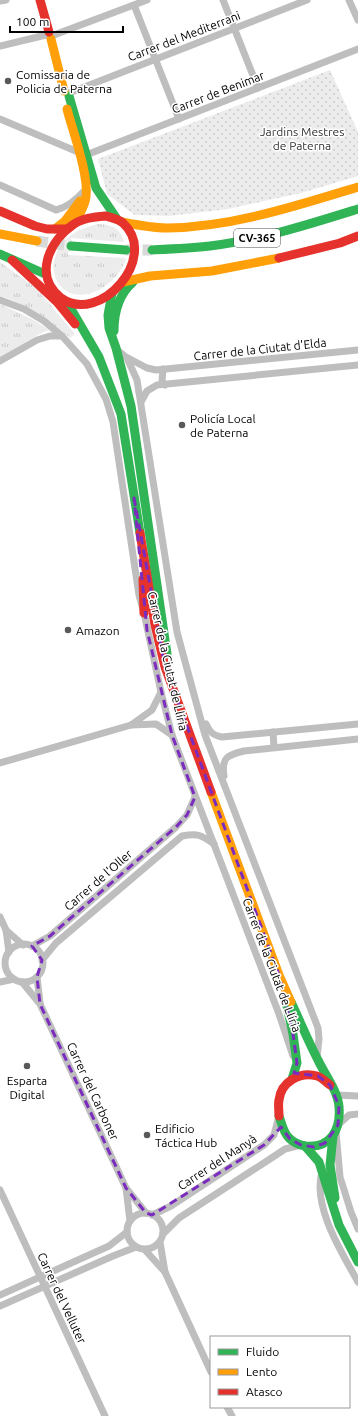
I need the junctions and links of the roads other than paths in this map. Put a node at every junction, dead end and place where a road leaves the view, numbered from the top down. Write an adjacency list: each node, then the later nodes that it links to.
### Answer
1 (6, 0): 7 (street)
2 (40, 0): 11 (street)
3 (147, 0): 8 (street)
4 (222, 0): 10 (street)
5 (307, 0): 10 (street, Carrer del Mediterrani)
6 (349, 0): 9 (street)
7 (0, 1)
8 (134, 5): 11 (street); 14 (street)
9 (358, 20)
10 (234, 29): 14 (street, Carrer del Mediterrani); 15 (street)
11 (50, 35): 12 (street); 16 (street)
12 (0, 46)
13 (358, 49): 15 (street, Carrer de Benimar)
14 (156, 59): 16 (street, Carrer del Mediterrani); 18 (street)
15 (258, 88): 18 (street, Carrer de Benimar)
16 (67, 94): 19 (street)
17 (0, 119): 19 (street)
18 (179, 119): 19 (street, Carrer de Benimar)
19 (82, 154): 22 (street); 25 (street)
20 (0, 185): 22 (street)
21 (358, 187): 25 (street)
22 (85, 189): 26 (street); 27 (street)
23 (358, 209): 33 (street, CV-365)
24 (0, 211): 27 (street)
25 (120, 221): 26 (street); 38 (street)
26 (71, 226): 27 (street); 36 (street)
27 (55, 229)
28 (0, 234): 30 (street)
29 (358, 237): 37 (street)
30 (37, 241)
31 (71, 246): 32 (street)
32 (126, 250)
33 (152, 250)
34 (0, 254): 35 (street)
35 (12, 260): 36 (street); 43 (street)
36 (45, 274): 41 (street)
37 (136, 279): 38 (street); 44 (street)
38 (123, 282): 39 (street)
39 (112, 292): 41 (street); 44 (street, Carrer de la Ciutat de Llíria)
40 (0, 300): 42 (street, Carrer de la Ciutat de Llíria)
41 (67, 302): 43 (street, Carrer de la Ciutat de Llíria)
42 (62, 336): 47 (street); 53 (street, Carrer de la Ciutat de Llíria)
43 (90, 343): 52 (street, Carrer de la Ciutat de Llíria)
44 (116, 348): 46 (street, Carrer de la Ciutat de Llíria); 55 (street, Carrer de la Ciutat de Llíria)
45 (358, 350): 49 (street, Carrer de la Ciutat d'Elda)
46 (127, 358): 49 (street, Carrer de la Ciutat d'Elda); 51 (street, Carrer de la Ciutat de Llíria)
47 (0, 361)
48 (358, 365): 50 (street)
49 (163, 370): 50 (street)
50 (165, 384): 51 (street)
51 (141, 403): 56 (street, Carrer de la Ciutat de Llíria)
52 (134, 498): 53 (street); 55 (street, Carrer de la Ciutat de Llíria)
53 (144, 612): 54 (street, Carrer de la Ciutat de Llíria)
54 (161, 692): 58 (street); 60 (street, Carrer de la Ciutat de Llíria)
55 (176, 699): 76 (street, Carrer de la Ciutat de Llíria)
56 (196, 704): 59 (street); 64 (street, Carrer de la Ciutat de Llíria)
57 (358, 724): 59 (street)
58 (131, 725): 60 (street); 63 (street)
59 (273, 732): 62 (street)
60 (172, 735): 65 (street, Carrer de la Ciutat de Llíria)
61 (358, 739): 62 (street)
62 (274, 747): 64 (street)
63 (0, 763)
64 (226, 786): 82 (street, Carrer de la Ciutat de Llíria)
65 (196, 797): 66 (street, Carrer de l'Oller); 68 (street, Carrer de la Ciutat de Llíria)
66 (176, 827): 67 (street); 72 (street, Carrer de l'Oller)
67 (182, 836): 68 (street); 74 (street, Carrer de l'Oller)
68 (214, 844): 83 (street, Carrer de la Ciutat de Llíria)
69 (0, 917): 70 (street)
70 (6, 930): 71 (street); 73 (street)
71 (23, 945): 72 (street); 73 (street)
72 (32, 946): 74 (street)
73 (9, 952): 75 (street)
74 (42, 960): 77 (street)
75 (3, 966): 78 (street)
76 (279, 975): 82 (street, Carrer de la Ciutat de Llíria); 83 (street, Carrer de la Ciutat de Llíria)
77 (37, 976): 80 (street); 81 (street, Carrer del Carboner)
78 (14, 979): 79 (street); 80 (street)
79 (0, 982)
80 (22, 982): 81 (street, Carrer del Carboner)
81 (40, 1004): 92 (street, Carrer del Carboner)
82 (317, 1059): 84 (street, Carrer de la Ciutat de Llíria)
83 (290, 1080): 84 (street); 88 (street, Carrer de la Ciutat de Llíria)
84 (330, 1085): 85 (street, Carrer de la Ciutat de Llíria)
85 (336, 1095): 86 (street); 89 (street, Carrer de la Ciutat de Llíria)
86 (358, 1096)
87 (358, 1114): 89 (street)
88 (279, 1116): 90 (street, Carrer de la Ciutat de Llíria); 94 (street, Carrer del Manyà)
89 (336, 1130): 90 (street); 96 (street, Carrer de la Ciutat de Llíria); 97 (street, Carrer de la Ciutat de Llíria)
90 (303, 1146): 91 (street, Carrer de la Ciutat de Llíria); 99 (street)
91 (322, 1172): 96 (street, Carrer de la Ciutat de Llíria); 106 (street)
92 (126, 1188): 94 (street, Carrer del Carboner); 95 (street, Carrer del Carboner)
93 (0, 1190): 105 (street, Carrer del Velluter)
94 (149, 1214): 95 (street); 99 (street)
95 (130, 1221): 98 (street)
96 (339, 1225): 103 (street, Carrer de la Ciutat de Llíria)
97 (358, 1229)
98 (127, 1232): 101 (street); 105 (street)
99 (163, 1234): 100 (street)
100 (160, 1242): 102 (street); 104 (street)
101 (136, 1247): 102 (street); 107 (street)
102 (145, 1250): 104 (street)
103 (358, 1262)
104 (165, 1272): 110 (street)
105 (40, 1277): 107 (street, Carrer del Velluter); 108 (street)
106 (358, 1282)
107 (44, 1286): 109 (street); 111 (street, Carrer del Velluter)
108 (0, 1295)
109 (0, 1306)
110 (210, 1370)
111 (105, 1416)

